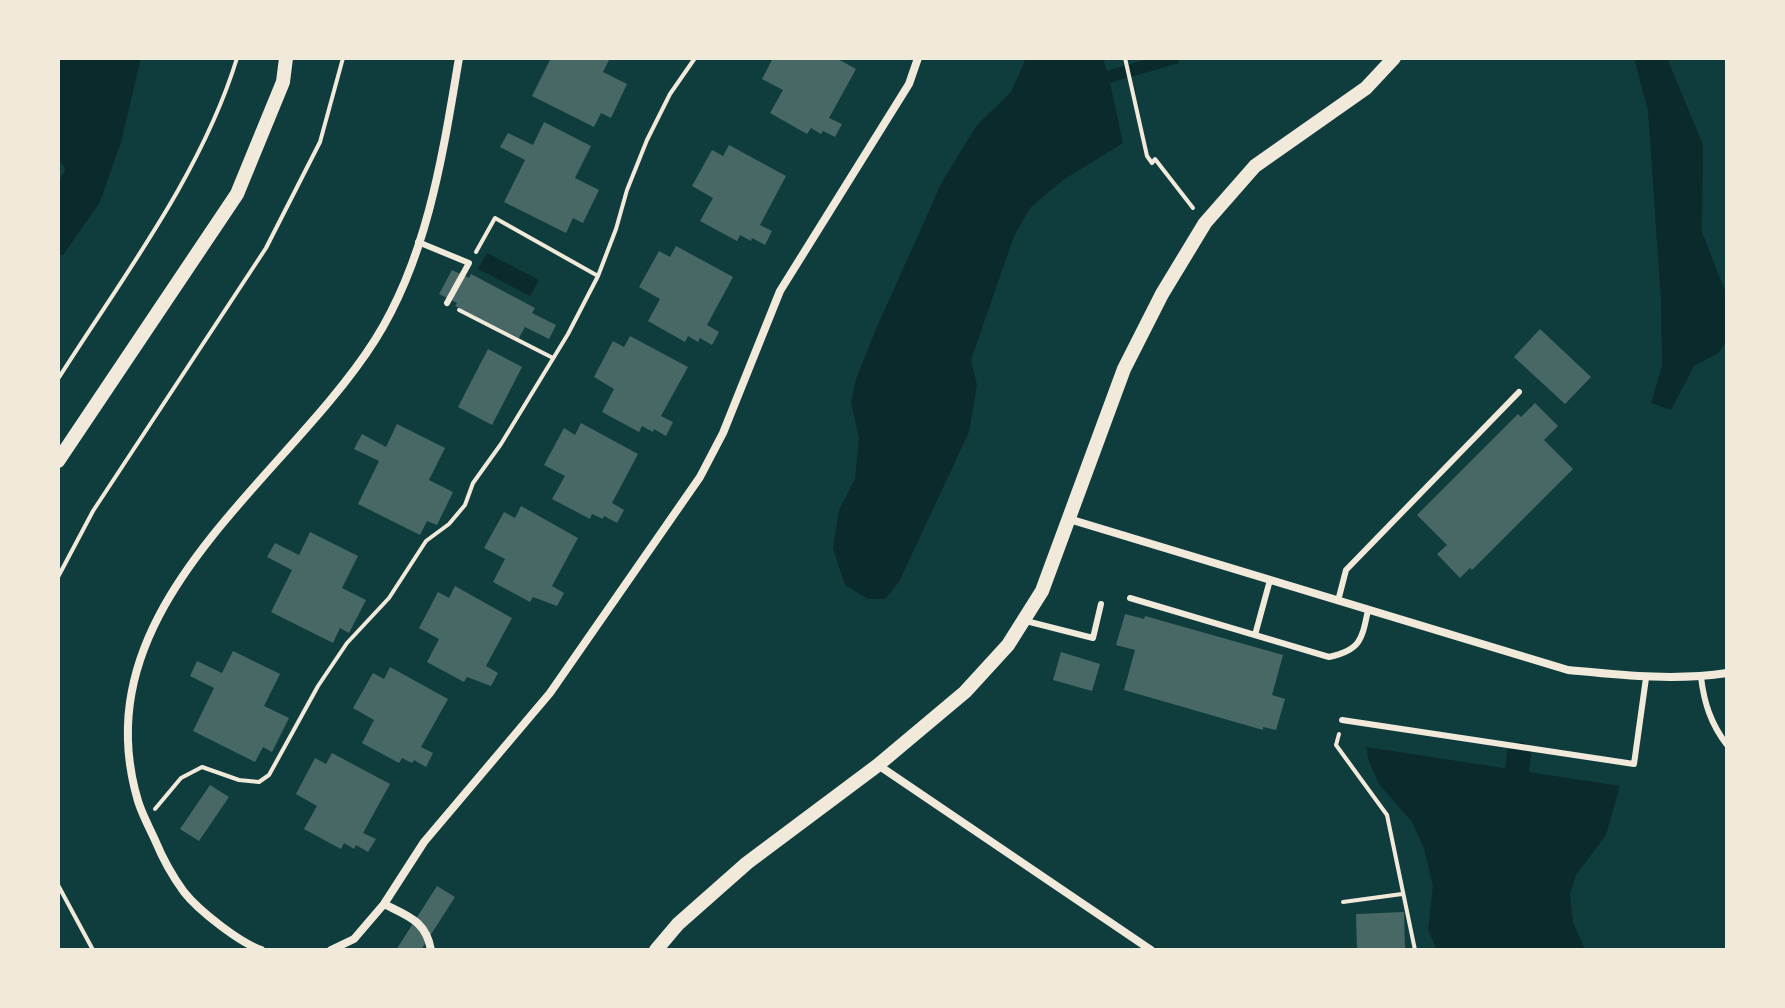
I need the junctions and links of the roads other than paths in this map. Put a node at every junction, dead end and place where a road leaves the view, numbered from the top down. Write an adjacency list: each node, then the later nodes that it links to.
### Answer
1 (286, 58): 8 (street)
2 (459, 58): 5 (street)
3 (918, 58): 23 (street)
4 (1394, 58): 9 (street)
5 (418, 242): 6 (lane); 24 (street)
6 (447, 303)
7 (1519, 392): 12 (lane)
8 (58, 461)
9 (1069, 519): 10 (street); 15 (street)
10 (1270, 580): 12 (street); 16 (lane)
11 (1130, 598): 16 (lane)
12 (1338, 601): 14 (street)
13 (1101, 604): 15 (lane)
14 (1368, 610): 16 (lane); 19 (street)
15 (1023, 621): 22 (street)
16 (1255, 635)
17 (1727, 673): 18 (street)
18 (1701, 677): 19 (street); 21 (lane)
19 (1646, 678): 20 (lane)
20 (1342, 720)
21 (1727, 745)
22 (878, 765): 27 (street); 28 (street)
23 (384, 904): 25 (street); 26 (street)
24 (261, 950)
25 (331, 950)
26 (431, 950)
27 (656, 950)
28 (1151, 950)

